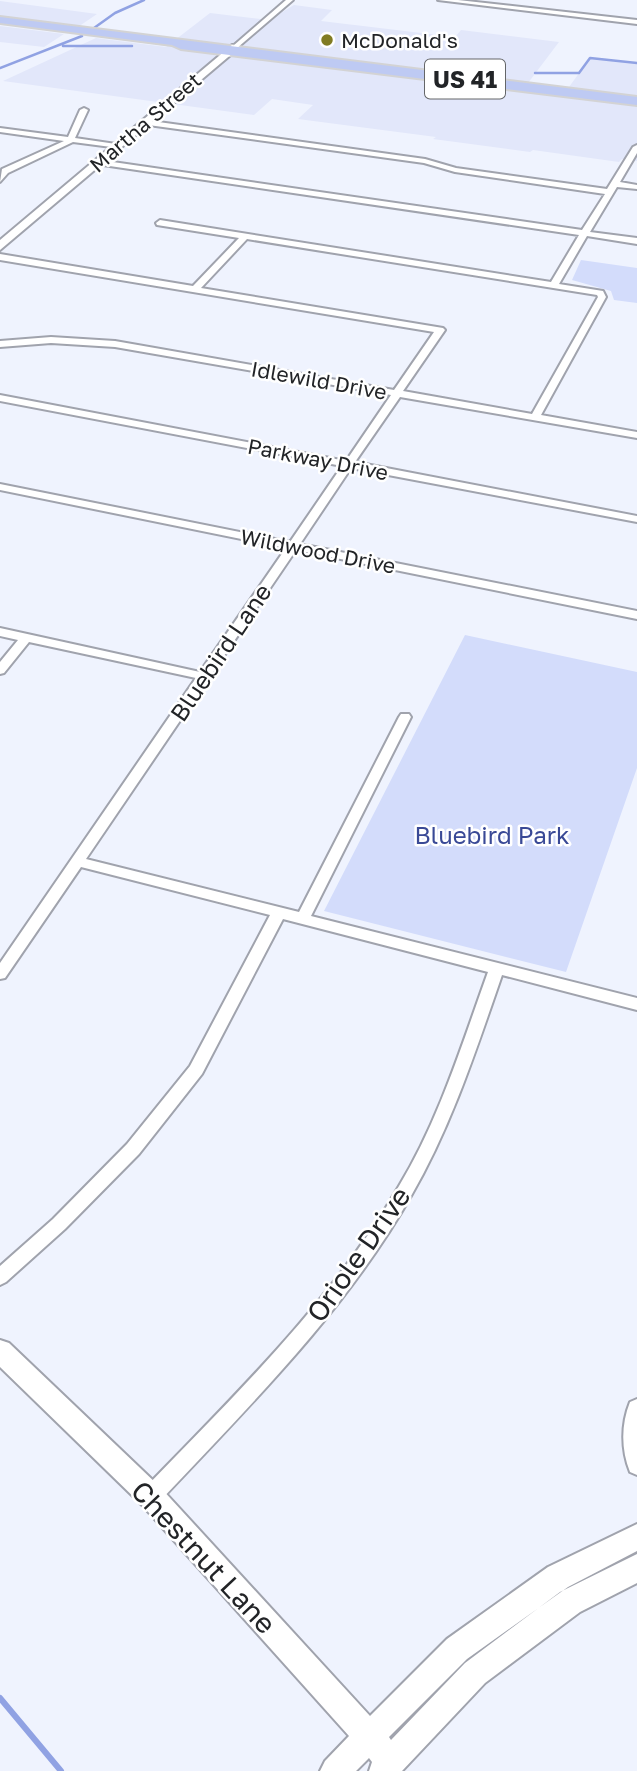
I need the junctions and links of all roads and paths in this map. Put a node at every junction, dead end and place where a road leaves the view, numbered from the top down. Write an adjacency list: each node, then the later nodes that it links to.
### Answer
1 (290, 0): 5 (street, Martha Street)
2 (441, 0): 4 (street)
3 (0, 20): 5 (highway, US 41)
4 (637, 22)
5 (231, 50): 6 (highway, US 41); 8 (street, Martha Street)
6 (637, 101)
7 (84, 110): 10 (street)
8 (144, 122): 12 (street, Martha Street); 16 (street)
9 (0, 130): 10 (street)
10 (70, 141): 12 (street); 14 (street)
11 (637, 147): 16 (street)
12 (115, 148): 13 (street, Martha Street)
13 (99, 162): 18 (street); 21 (street, Martha Street)
14 (0, 180)
15 (637, 187): 16 (street)
16 (612, 188): 18 (street)
17 (160, 223): 19 (street)
18 (585, 233): 20 (street); 23 (street)
19 (245, 237): 23 (street); 24 (street)
20 (637, 240)
21 (0, 246)
22 (0, 257): 24 (street)
23 (554, 284): 28 (street)
24 (195, 289): 26 (street, Bluebird Lane)
25 (0, 344): 26 (street, Idlewild Drive)
26 (397, 393): 28 (street, Idlewild Drive); 30 (street, Bluebird Lane)
27 (0, 398): 30 (street, Parkway Drive)
28 (535, 417): 29 (street, Idlewild Drive)
29 (637, 435)
30 (347, 464): 32 (street, Parkway Drive); 33 (street, Bluebird Lane)
31 (0, 487): 33 (street, Wildwood Drive)
32 (637, 519)
33 (292, 546): 34 (street, Wildwood Drive); 38 (street, Bluebird Lane)
34 (637, 615)
35 (0, 632): 36 (street)
36 (26, 638): 37 (street); 38 (street)
37 (0, 670)
38 (203, 676): 40 (street, Bluebird Lane)
39 (405, 717): 42 (street)
40 (77, 861): 41 (street); 44 (street, Bluebird Lane)
41 (279, 912): 42 (street); 46 (street)
42 (303, 918): 43 (street)
43 (497, 968): 45 (street); 50 (street, Oriole Drive)
44 (0, 974)
45 (637, 1004)
46 (0, 1276)
47 (0, 1351): 50 (street, Chestnut Lane)
48 (637, 1408): 49 (street)
49 (637, 1466)
50 (151, 1496): 53 (street, Chestnut Lane)
51 (637, 1537): 53 (street)
52 (637, 1568): 54 (street)
53 (368, 1736): 54 (street, Chestnut Lane); 55 (street)
54 (391, 1768)
55 (335, 1771)

